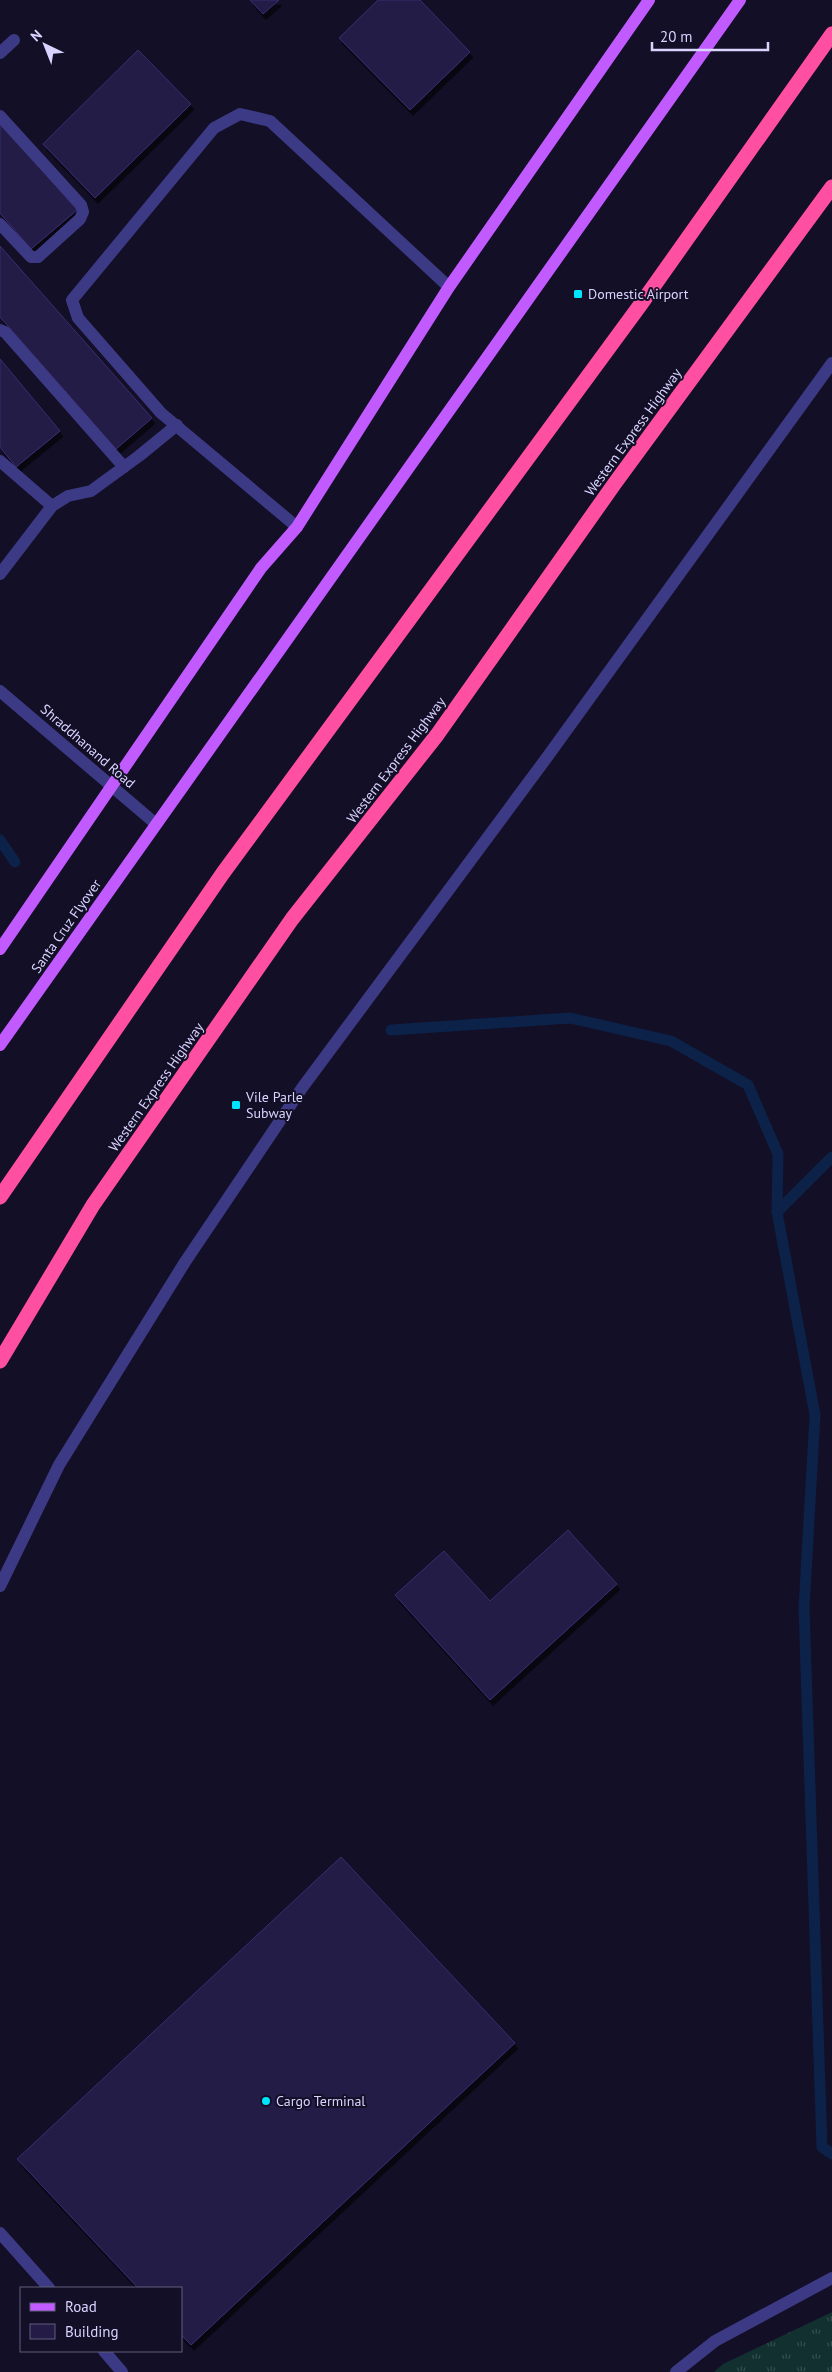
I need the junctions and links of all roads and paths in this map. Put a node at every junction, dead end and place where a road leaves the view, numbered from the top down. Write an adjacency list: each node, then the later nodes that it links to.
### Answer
1 (649, 0): 9 (main road)
2 (740, 0): 20 (main road, Santa Cruz Flyover)
3 (832, 34): 23 (highway)
4 (14, 40): 5 (street)
5 (0, 53)
6 (0, 116): 8 (street)
7 (832, 187): 24 (highway, Western Express Highway)
8 (0, 224)
9 (449, 288): 12 (street); 16 (main road)
10 (0, 330): 14 (street)
11 (832, 363): 25 (street)
12 (177, 425): 14 (street); 16 (street)
13 (0, 462): 15 (street)
14 (124, 467): 15 (street)
15 (52, 506): 17 (street)
16 (297, 527): 19 (main road)
17 (0, 574)
18 (0, 691): 19 (street, Shraddhanand Road)
19 (111, 786): 20 (street, Shraddhanand Road); 21 (main road)
20 (156, 824): 22 (main road, Santa Cruz Flyover)
21 (0, 949)
22 (0, 1045)
23 (0, 1197)
24 (0, 1362)
25 (0, 1586)
26 (0, 2233): 28 (street)
27 (832, 2278): 31 (street)
28 (47, 2287)
29 (105, 2352): 30 (street)
30 (122, 2372)
31 (676, 2372)

